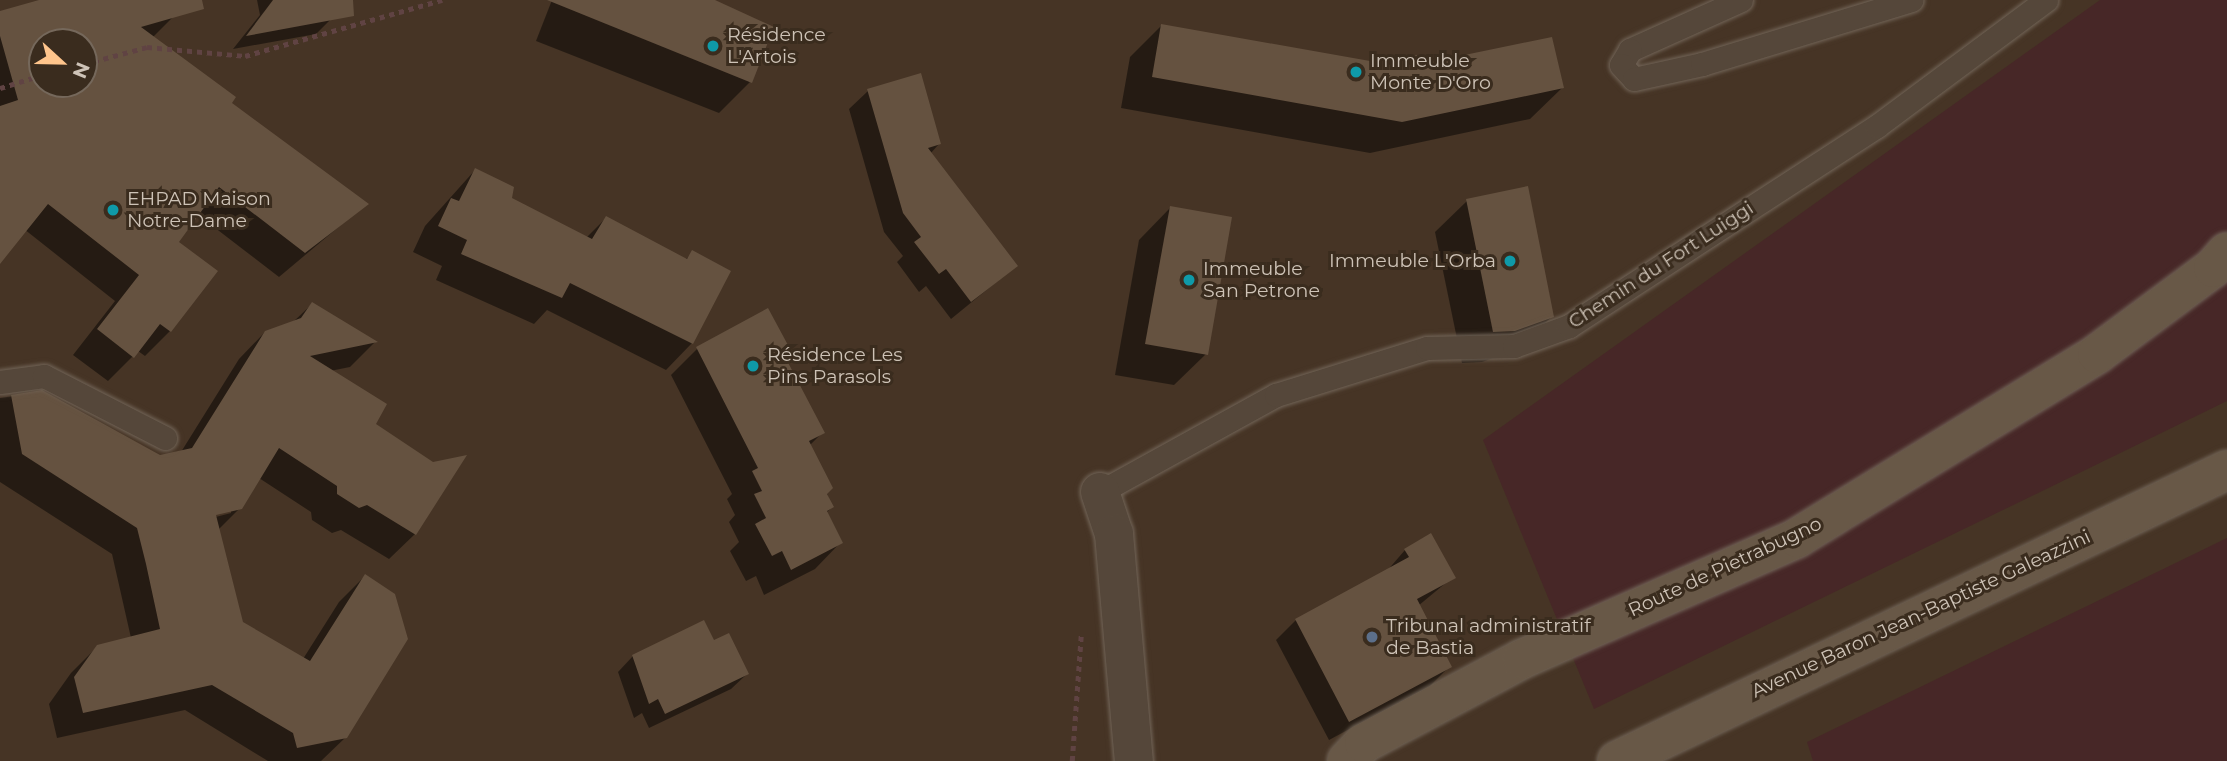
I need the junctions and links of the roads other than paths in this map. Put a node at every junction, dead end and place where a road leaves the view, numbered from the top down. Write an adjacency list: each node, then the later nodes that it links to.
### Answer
1 (1741, 0): 2 (lane)
2 (1911, 0)
3 (2046, 0): 8 (lane, Chemin du Fort Luiggi)
4 (2227, 252): 10 (main road, Route de Pietrabugno)
5 (0, 382): 6 (lane)
6 (165, 438)
7 (2227, 470): 11 (main road, Avenue Baron Jean-Baptiste Galeazzini)
8 (1100, 492): 9 (street, Chemin du Fort Luiggi)
9 (1134, 761)
10 (1347, 761)
11 (1617, 761)

